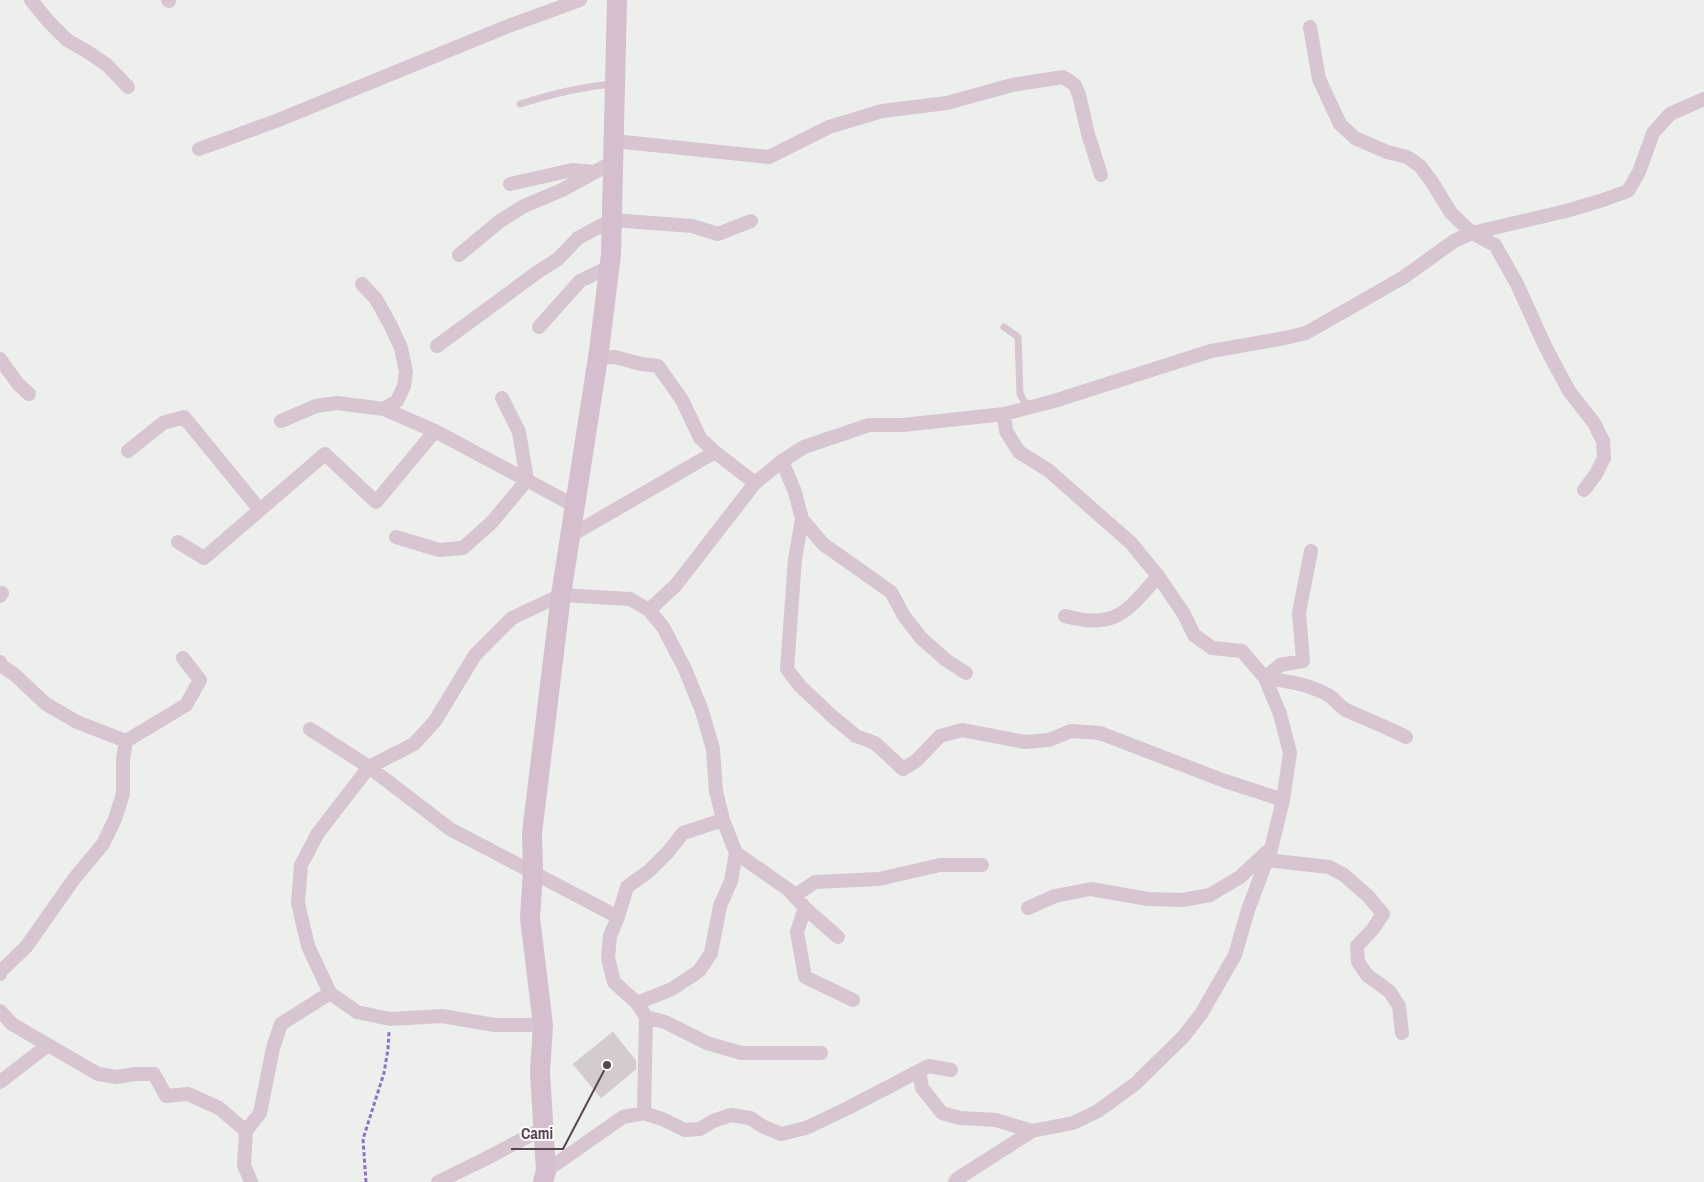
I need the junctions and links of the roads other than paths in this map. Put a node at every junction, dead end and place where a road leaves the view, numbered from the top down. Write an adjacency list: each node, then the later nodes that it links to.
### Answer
1 (32, 0): 6 (street)
2 (580, 0): 10 (street)
3 (617, 0): 5 (street)
4 (1310, 28): 16 (street)
5 (615, 84): 8 (lane); 9 (street)
6 (128, 88)
7 (1704, 99): 16 (street)
8 (520, 104)
9 (614, 141): 11 (street); 12 (street)
10 (199, 149)
11 (604, 167): 13 (street); 14 (street); 17 (street)
12 (1101, 175)
13 (510, 184)
14 (612, 220): 15 (street); 18 (street); 22 (street)
15 (751, 221)
16 (1472, 233): 27 (street); 37 (street)
17 (459, 255)
18 (609, 267): 20 (street); 23 (street)
19 (362, 284): 28 (street)
20 (539, 327)
21 (1004, 327): 27 (lane)
22 (437, 346)
23 (597, 358): 33 (street); 38 (street)
24 (0, 359): 25 (street)
25 (29, 394)
26 (502, 398): 35 (street)
27 (1028, 408): 29 (street)
28 (384, 409): 30 (street); 31 (street)
29 (1004, 414): 34 (street); 45 (street)
30 (281, 421)
31 (435, 431): 35 (street); 39 (street)
32 (128, 451): 39 (street)
33 (714, 452): 36 (street); 41 (street)
34 (782, 461): 36 (street); 40 (street)
35 (527, 480): 38 (street); 42 (street)
36 (755, 483): 47 (street)
37 (1584, 490)
38 (575, 506): 41 (street)
39 (260, 510): 43 (street)
40 (802, 519): 51 (street); 57 (street)
41 (570, 536): 46 (street)
42 (396, 537)
43 (178, 542)
44 (1311, 551): 52 (street)
45 (1158, 576): 48 (street); 52 (street)
46 (561, 595): 47 (street); 56 (street); 62 (street)
47 (649, 610): 58 (street)
48 (1065, 616)
49 (183, 658): 55 (street)
50 (0, 662): 55 (street)
51 (966, 673)
52 (1265, 678): 54 (street); 57 (street)
53 (310, 729): 56 (street)
54 (1406, 737)
55 (126, 741): 68 (street)
56 (369, 767): 62 (street); 69 (street)
57 (1283, 800): 60 (street)
58 (723, 820): 59 (street); 66 (street)
59 (736, 853): 63 (street); 71 (street)
60 (1269, 854): 65 (street); 75 (street); 84 (street)
61 (982, 865): 63 (street)
62 (533, 872): 66 (street); 74 (street)
63 (794, 896): 64 (street)
64 (805, 908): 67 (street); 70 (street)
65 (1028, 908)
66 (618, 917): 71 (street)
67 (838, 937)
68 (0, 974)
69 (330, 993): 74 (street); 83 (street)
70 (852, 1000)
71 (637, 1002): 73 (street)
72 (0, 1011): 76 (street)
73 (646, 1018): 77 (street); 81 (street)
74 (543, 1025): 82 (street)
75 (1402, 1033)
76 (48, 1044): 80 (street); 83 (street)
77 (820, 1053)
78 (951, 1070): 79 (street)
79 (919, 1071): 81 (street); 84 (street)
80 (0, 1082)
81 (644, 1113): 85 (street)
82 (544, 1128): 85 (street); 87 (street)
83 (246, 1131): 86 (street)
84 (1032, 1131): 88 (street)
85 (545, 1177)
86 (250, 1182)
87 (438, 1182)
88 (955, 1182)

